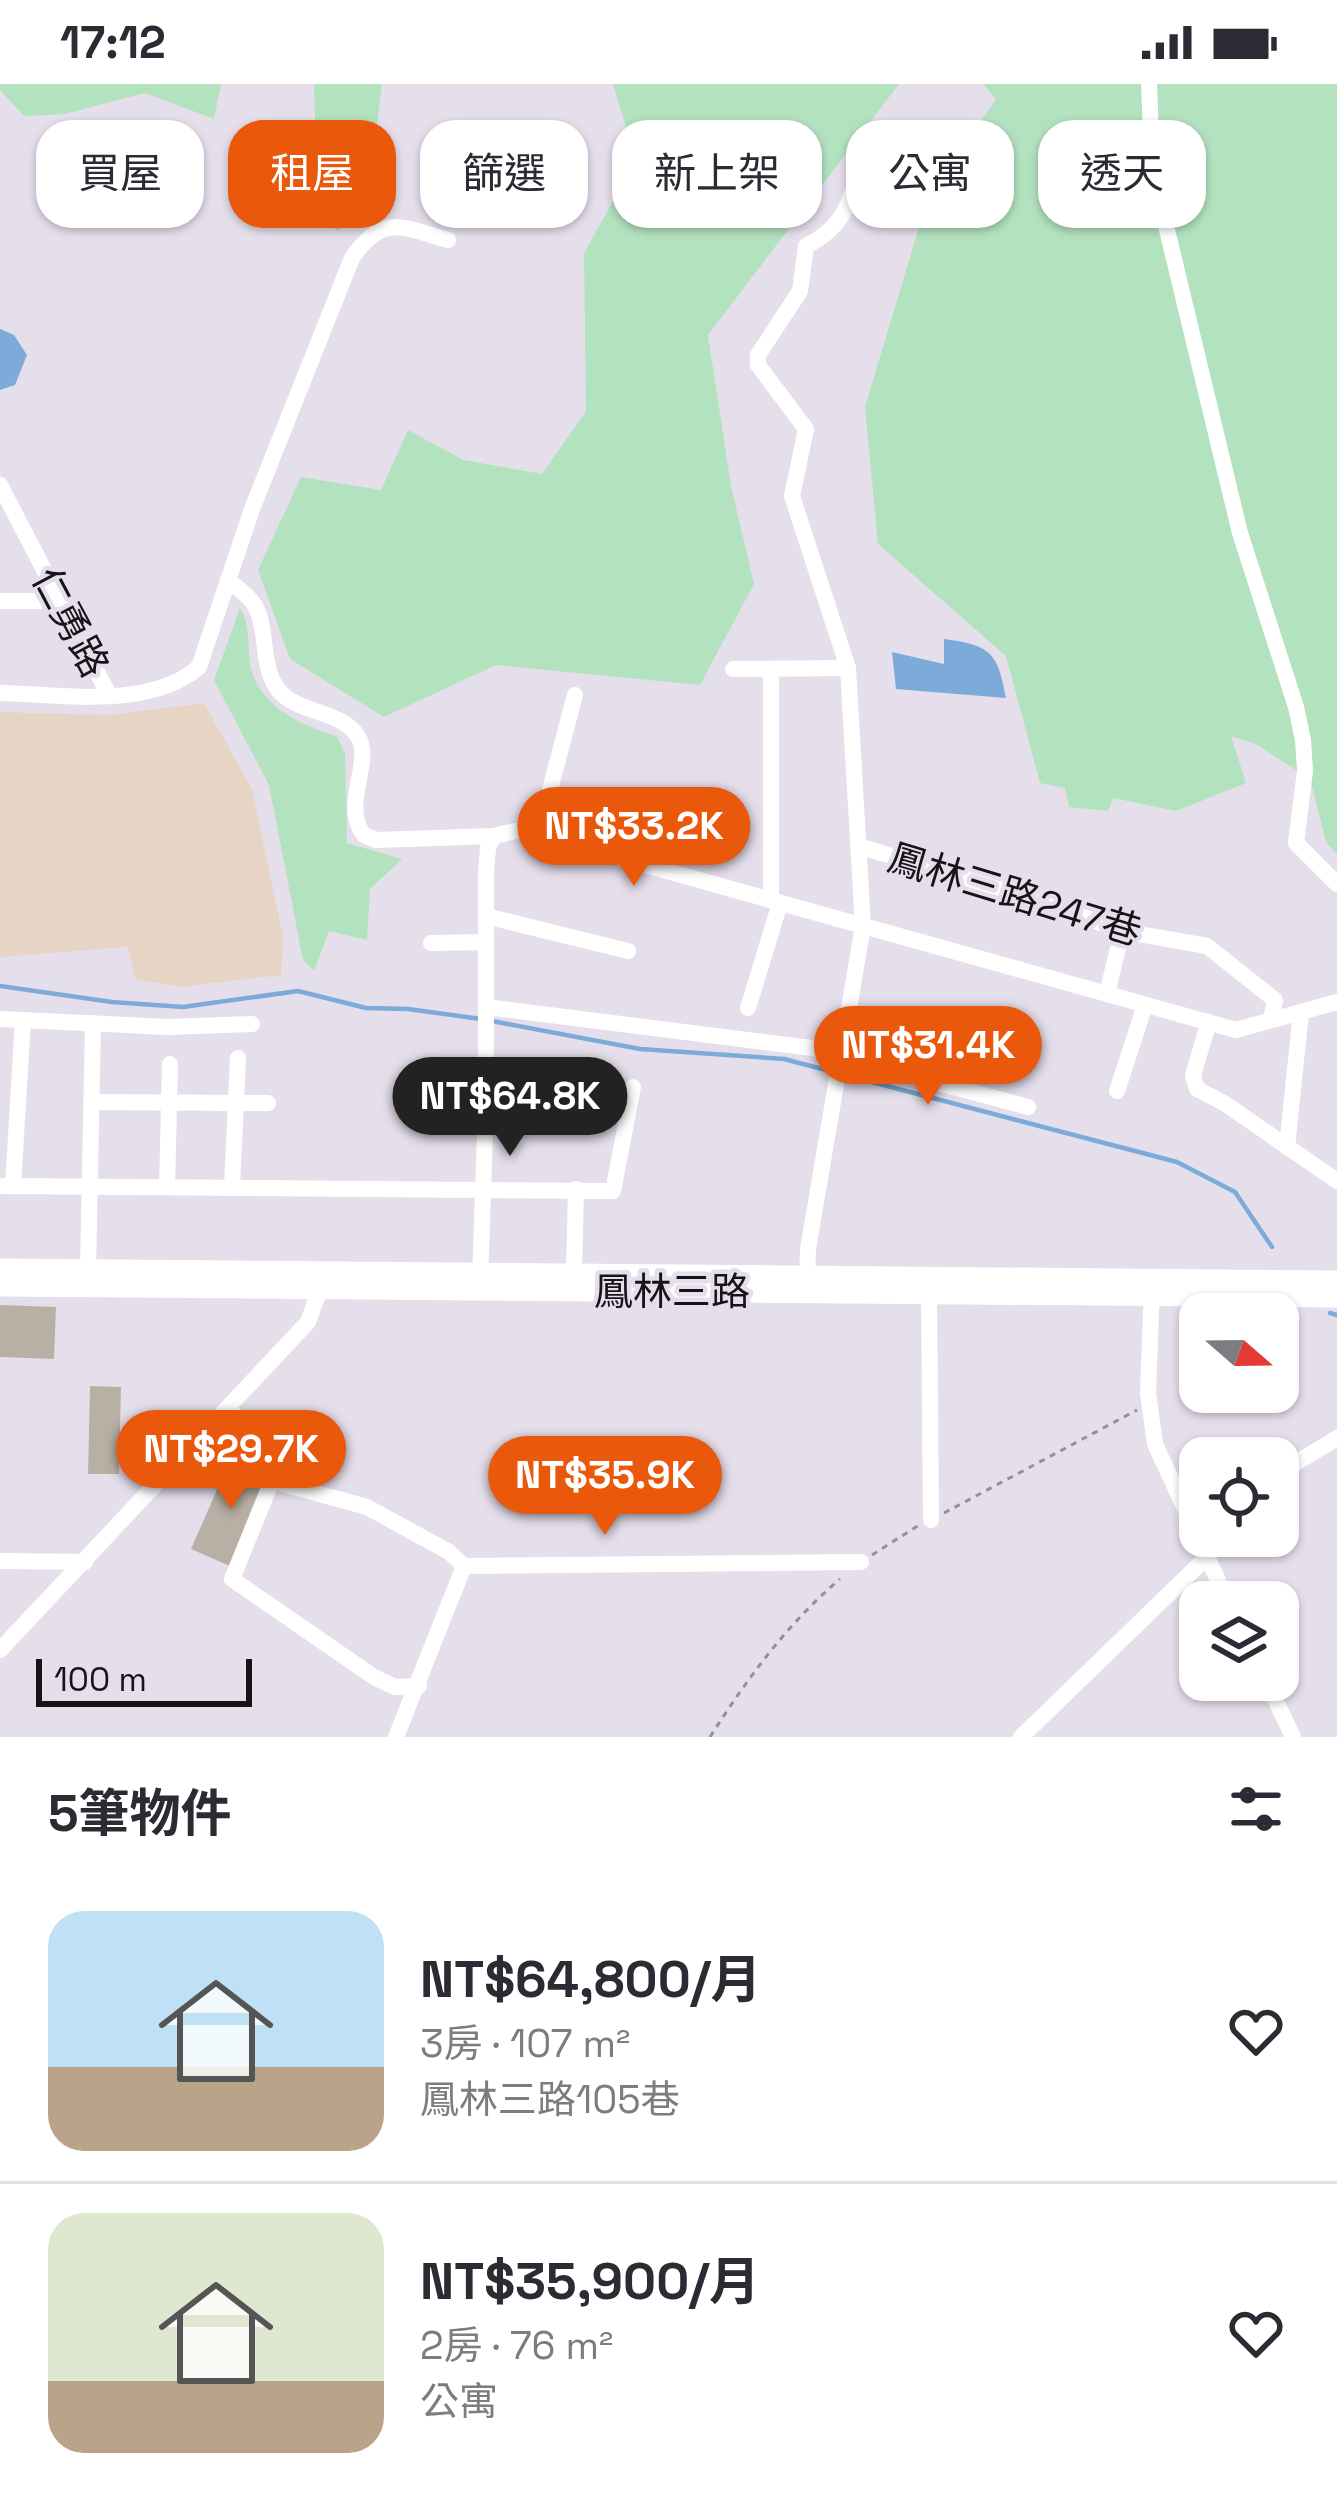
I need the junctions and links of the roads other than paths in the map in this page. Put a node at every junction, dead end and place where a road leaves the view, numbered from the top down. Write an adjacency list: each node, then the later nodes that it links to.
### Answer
1 (1149, 84): 17 (street)
2 (846, 214): 8 (street)
3 (448, 240): 5 (street)
4 (0, 485): 7 (street, 仁勇路)
5 (228, 580): 13 (street); 15 (street, 鳳林三路247巷)
6 (0, 601): 7 (street)
7 (60, 601): 13 (street, 仁勇路)
8 (848, 668): 9 (street); 16 (street)
9 (771, 669): 10 (street); 18 (street)
10 (733, 670)
11 (0, 693): 13 (street)
12 (575, 694): 14 (street)
13 (110, 695)
14 (538, 835): 15 (street, 鳳林三路247巷); 18 (street, 鳳林三路247巷)
15 (494, 836): 19 (street)
16 (858, 846): 20 (street); 21 (street, 鳳林三路247巷)
17 (1337, 884)
18 (775, 902): 20 (street, 鳳林三路247巷); 28 (street)
19 (485, 916): 22 (street); 24 (street)
20 (863, 926): 25 (street, 鳳林三路247巷); 37 (street)
21 (1122, 931): 25 (street); 33 (street, 鳳林三路247巷)
22 (486, 942): 23 (street); 30 (street)
23 (431, 943)
24 (628, 951)
25 (1107, 994): 27 (street, 鳳林三路247巷)
26 (1337, 1002): 29 (street, 鳳林三路247巷)
27 (1145, 1005): 34 (street, 鳳林三路247巷); 41 (street)
28 (748, 1008)
29 (1301, 1012): 33 (street, 鳳林三路247巷); 49 (street)
30 (486, 1016): 37 (street); 44 (street)
31 (0, 1018): 32 (street)
32 (23, 1020): 35 (street); 51 (street)
33 (1271, 1020): 34 (street, 鳳林三路247巷)
34 (1209, 1022): 49 (street)
35 (92, 1023): 36 (street); 42 (street)
36 (252, 1024)
37 (840, 1056): 48 (street); 62 (street)
38 (238, 1058): 46 (street)
39 (170, 1064): 45 (street)
40 (633, 1087): 56 (street)
41 (1118, 1091)
42 (92, 1102): 45 (street); 52 (street)
43 (415, 1102): 44 (street)
44 (486, 1102): 55 (street)
45 (170, 1103): 46 (street); 53 (street)
46 (237, 1103): 47 (street); 54 (street)
47 (268, 1103)
48 (1028, 1106)
49 (1287, 1147): 50 (street)
50 (1337, 1181)
51 (7, 1186): 52 (street)
52 (88, 1186): 53 (street); 58 (street)
53 (167, 1187): 54 (street)
54 (232, 1187): 55 (street)
55 (482, 1190): 56 (street); 61 (street)
56 (576, 1190): 59 (street)
57 (0, 1269): 58 (main road, 鳳林三路)
58 (88, 1269): 60 (main road, 鳳林三路)
59 (574, 1273): 61 (main road, 鳳林三路); 62 (main road, 鳳林三路)
60 (324, 1280): 61 (main road, 鳳林三路); 64 (main road, 鳳林三路); 67 (street)
61 (480, 1281): 62 (main road, 鳳林三路)
62 (807, 1283): 63 (main road, 鳳林三路); 66 (main road, 鳳林三路)
63 (1152, 1285): 65 (main road, 鳳林三路); 66 (main road, 鳳林三路); 71 (street)
64 (0, 1286)
65 (1334, 1286)
66 (929, 1292): 72 (street)
67 (227, 1410): 70 (street); 75 (street)
68 (1337, 1438): 69 (street)
69 (1299, 1461)
70 (272, 1481): 77 (street); 80 (street)
71 (1179, 1492)
72 (931, 1520)
73 (1207, 1557): 78 (street); 83 (street)
74 (0, 1561): 75 (street)
75 (85, 1562): 79 (street)
76 (861, 1562): 77 (street)
77 (464, 1566): 80 (street)
78 (1218, 1581)
79 (0, 1650)
80 (419, 1686): 82 (street)
81 (1276, 1701): 84 (street)
82 (396, 1737)
83 (1021, 1737)
84 (1293, 1737)

